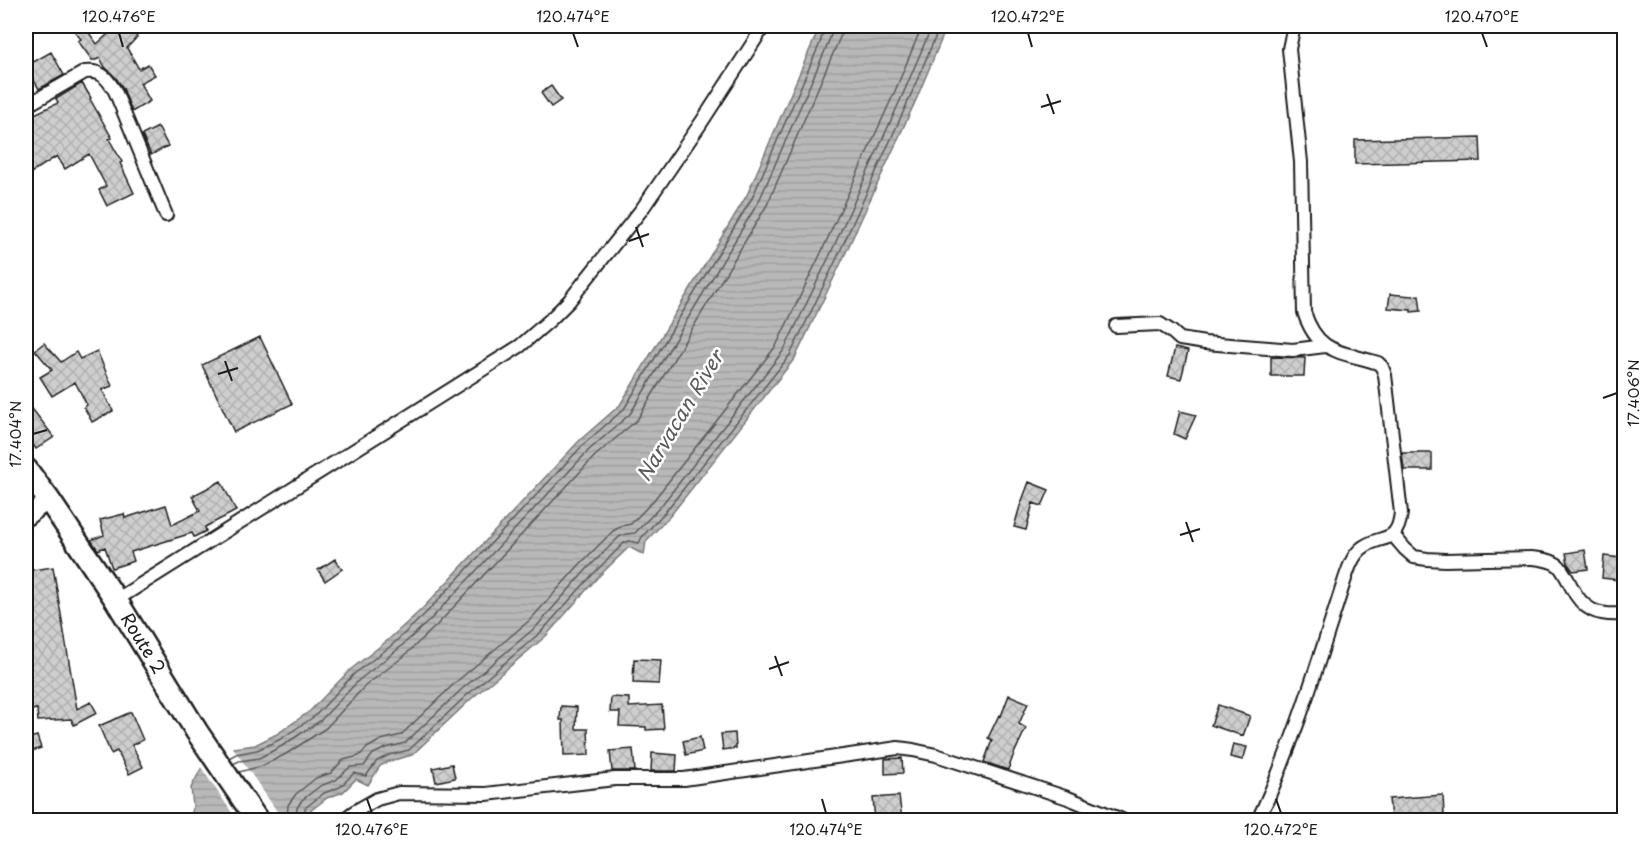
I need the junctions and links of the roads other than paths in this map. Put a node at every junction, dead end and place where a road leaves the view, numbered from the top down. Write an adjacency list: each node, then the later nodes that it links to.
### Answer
1 (764, 26): 11 (street)
2 (1296, 26): 6 (street)
3 (26, 106): 4 (street)
4 (166, 215)
5 (1116, 326): 6 (street)
6 (1325, 346): 10 (street)
7 (26, 469): 8 (highway, Route 2)
8 (49, 500): 9 (street); 11 (highway, Route 2)
9 (26, 517)
10 (1393, 534): 12 (street); 16 (street)
11 (116, 600): 13 (highway, Route 2)
12 (1624, 614)
13 (257, 820)
14 (343, 820): 15 (street)
15 (1122, 820)
16 (1258, 820)

